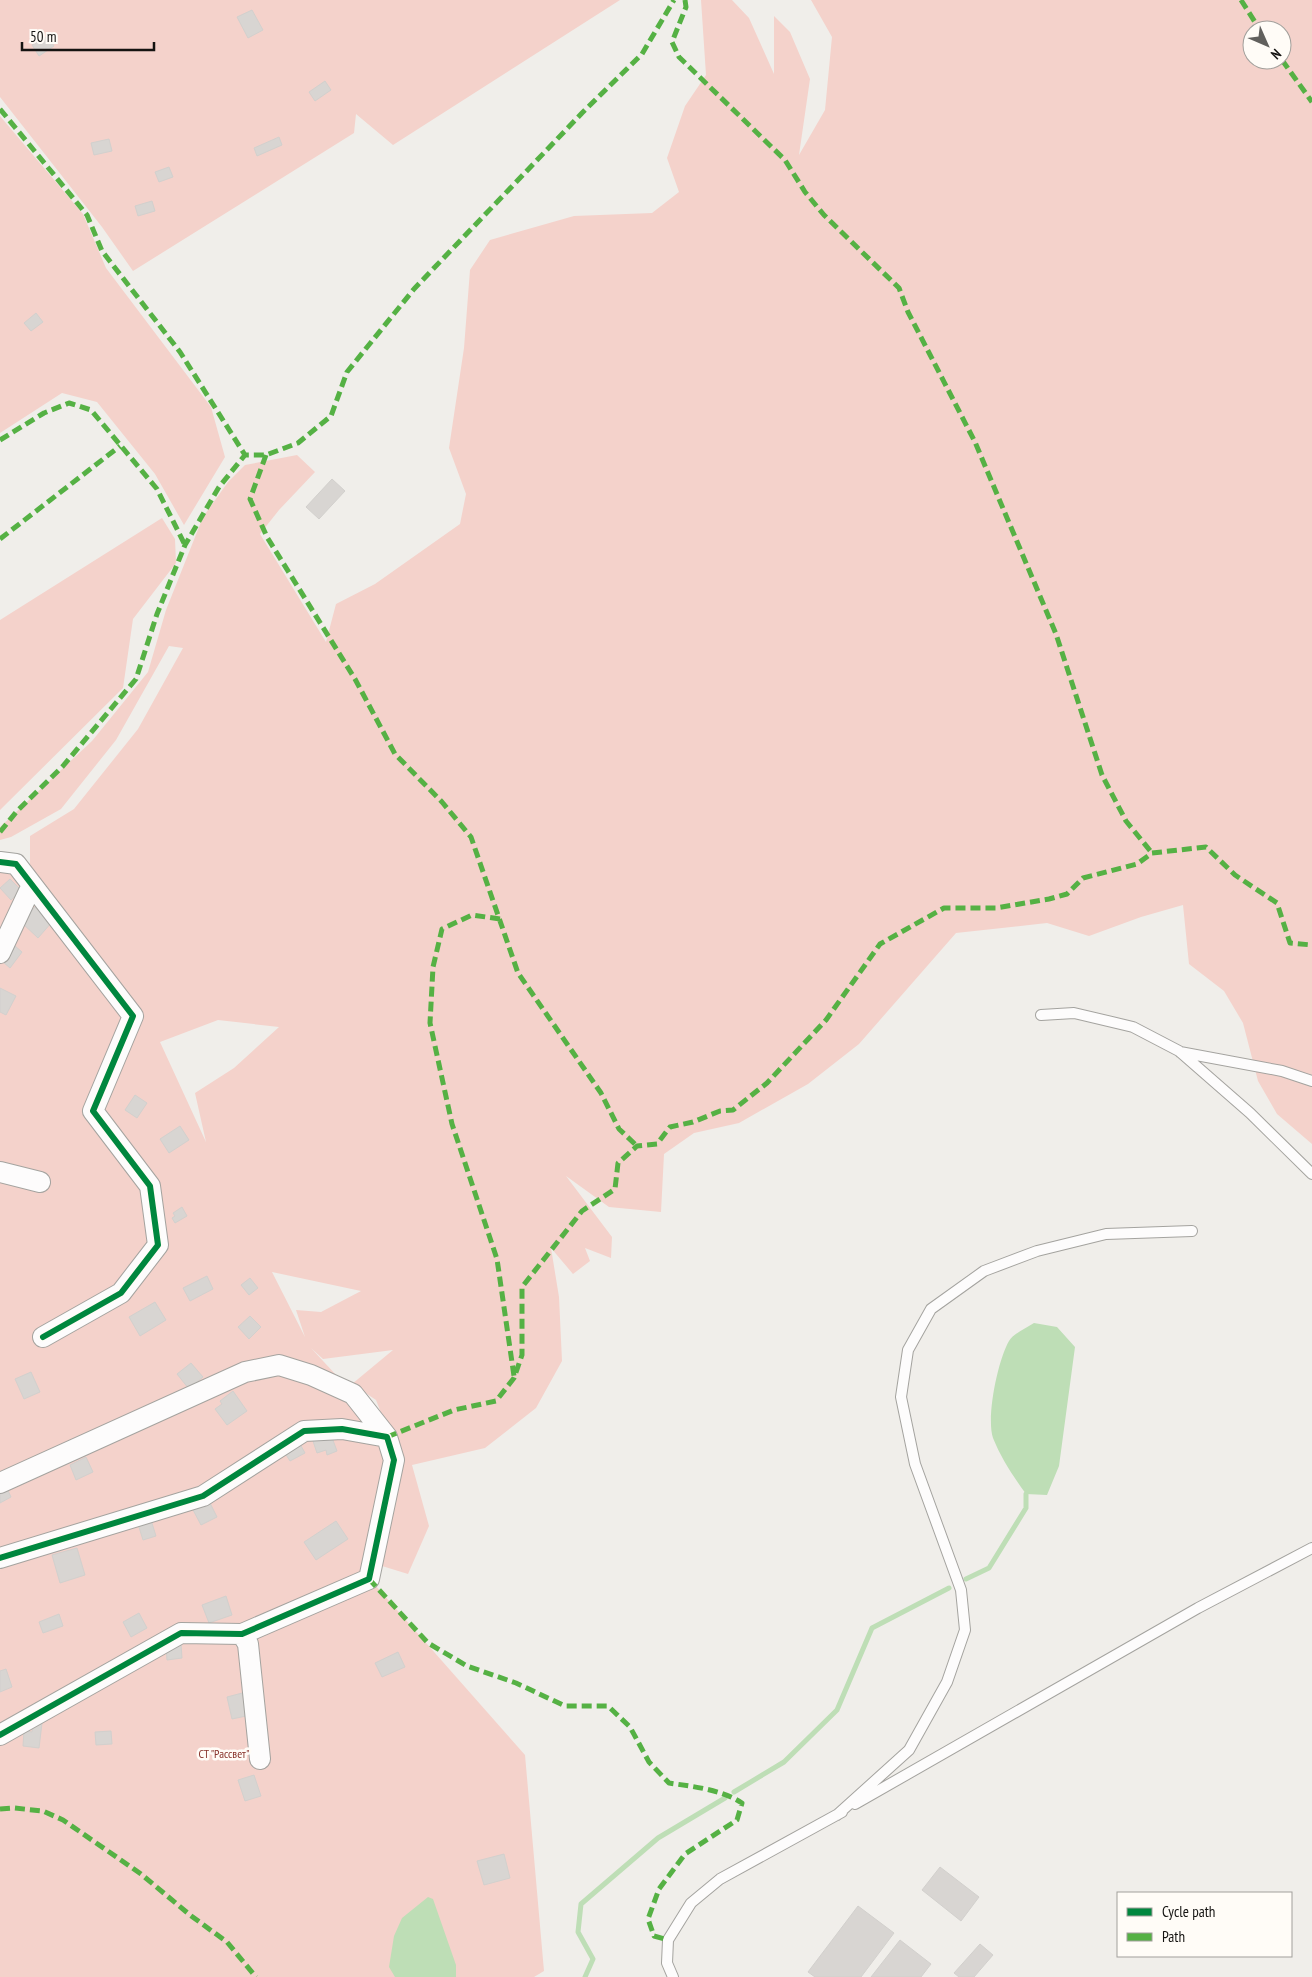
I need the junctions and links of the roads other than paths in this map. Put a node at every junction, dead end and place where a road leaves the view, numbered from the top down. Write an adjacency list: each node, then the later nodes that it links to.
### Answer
1 (8, 863): 2 (street)
2 (32, 885): 3 (street); 11 (street)
3 (0, 953)
4 (1040, 1015): 5 (lane)
5 (1179, 1051): 6 (lane); 8 (lane)
6 (1312, 1081)
7 (0, 1172): 9 (street)
8 (1312, 1174)
9 (40, 1182)
10 (1192, 1231): 19 (lane)
11 (43, 1337)
12 (387, 1437): 13 (street); 15 (street); 16 (street)
13 (0, 1483)
14 (1312, 1548): 19 (lane)
15 (0, 1558)
16 (242, 1634): 17 (street); 18 (street)
17 (0, 1736)
18 (260, 1759)
19 (837, 1815): 20 (lane)
20 (673, 1977)

